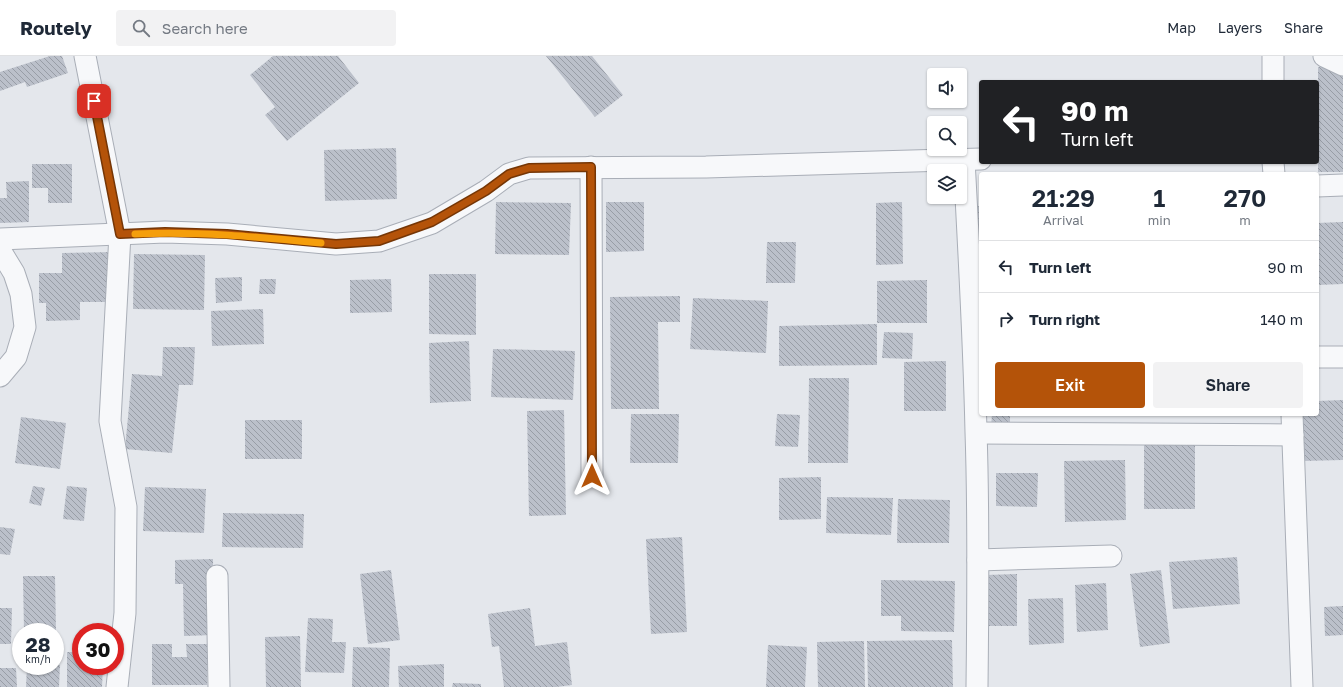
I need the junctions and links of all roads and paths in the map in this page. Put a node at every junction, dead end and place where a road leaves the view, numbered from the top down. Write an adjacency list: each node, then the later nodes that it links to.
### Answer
1 (85, 56): 10 (street)
2 (1273, 56): 5 (street)
3 (1324, 56): 4 (street)
4 (1343, 65)
5 (1273, 80)
6 (973, 160): 7 (street); 17 (street)
7 (591, 167): 10 (street); 19 (street)
8 (1343, 185): 9 (street)
9 (1319, 186)
10 (120, 234): 11 (street); 23 (street)
11 (0, 239)
12 (0, 250): 15 (street)
13 (1319, 357): 14 (street)
14 (1343, 357)
15 (0, 376)
16 (1292, 416): 18 (street)
17 (976, 433): 18 (street); 21 (street)
18 (1293, 435): 26 (street)
19 (592, 476)
20 (1111, 556): 21 (street)
21 (978, 560): 25 (street)
22 (217, 576): 24 (street)
23 (117, 687)
24 (218, 687)
25 (977, 687)
26 (1302, 687)

